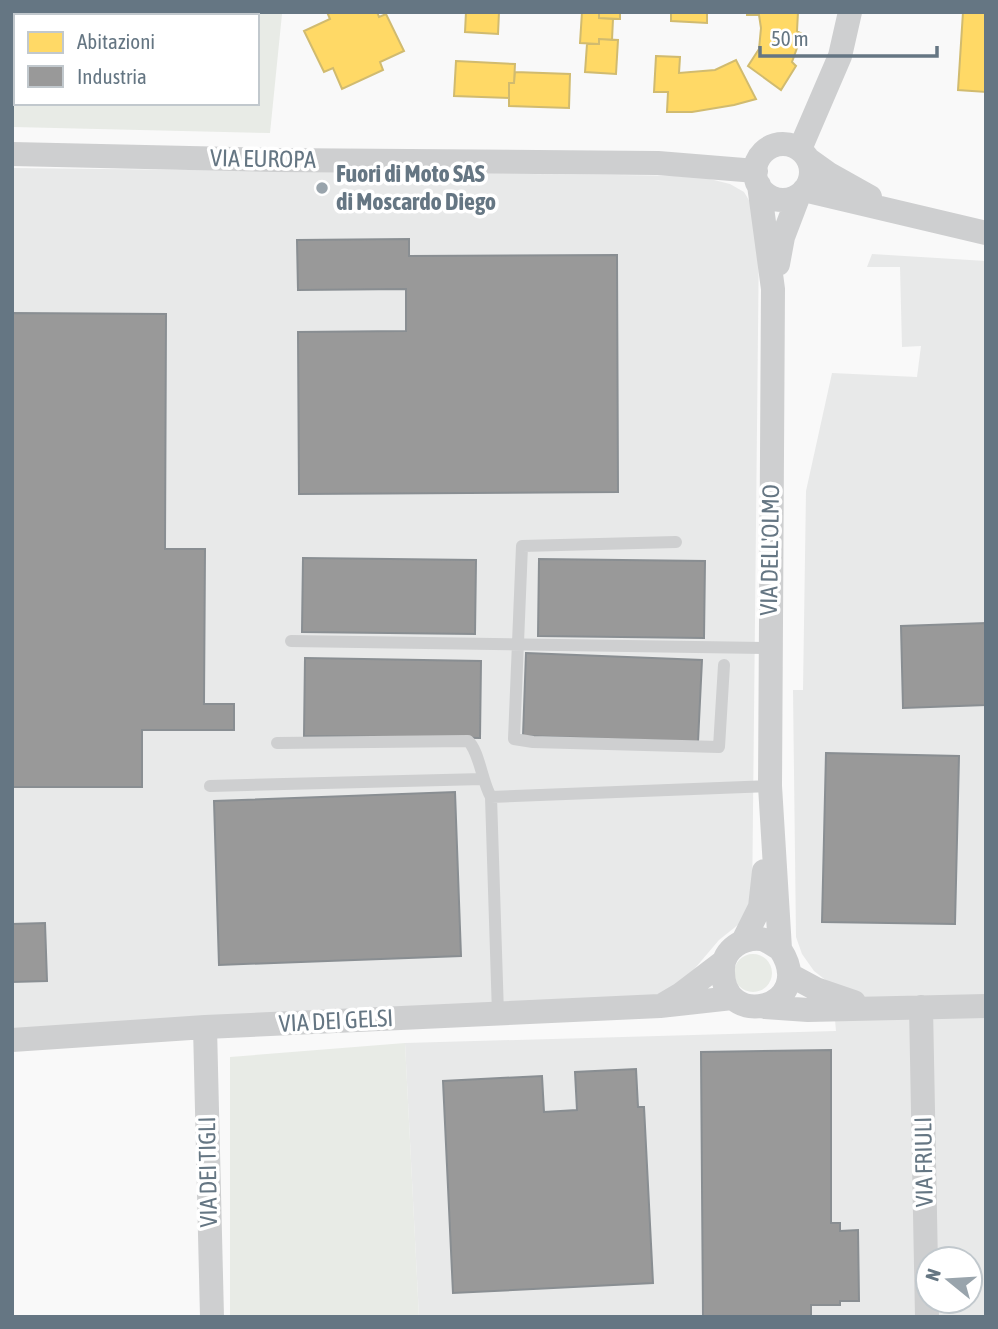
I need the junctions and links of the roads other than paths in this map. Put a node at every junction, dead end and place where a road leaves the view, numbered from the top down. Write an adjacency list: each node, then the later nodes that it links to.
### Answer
1 (850, 12): 2 (street)
2 (825, 96): 4 (street); 5 (street)
3 (12, 154): 5 (street, VIA EUROPA)
4 (804, 154): 5 (street); 6 (street); 7 (street)
5 (762, 164): 6 (street); 9 (street, VIA DELL'OLMO)
6 (802, 192): 7 (street); 9 (street, VIA DELL'OLMO)
7 (895, 211): 8 (street)
8 (986, 233)
9 (773, 289): 13 (street, VIA DELL'OLMO)
10 (677, 541): 12 (lane)
11 (290, 640): 12 (lane)
12 (518, 645): 13 (lane); 14 (lane)
13 (769, 648): 19 (street, VIA DELL'OLMO)
14 (724, 665)
15 (277, 743): 16 (lane)
16 (483, 779): 17 (lane); 18 (lane)
17 (209, 786)
18 (491, 797): 19 (lane); 30 (lane)
19 (770, 799): 20 (street, VIA DELL'OLMO); 21 (street, VIA DELL'OLMO)
20 (743, 941): 21 (street); 22 (street)
21 (780, 949): 23 (street)
22 (723, 962): 24 (street); 25 (street)
23 (790, 975): 27 (street); 29 (street)
24 (732, 999): 25 (street, VIA DEI GELSI); 27 (street)
25 (660, 1006): 30 (street, VIA DEI GELSI)
26 (986, 1006): 28 (street)
27 (765, 1007): 29 (street)
28 (921, 1007): 29 (street); 34 (street, VIA FRIULI)
29 (871, 1008)
30 (498, 1014): 31 (street, VIA DEI GELSI)
31 (205, 1027): 32 (street, VIA DEI GELSI); 33 (street, VIA DEI TIGLI)
32 (12, 1040)
33 (212, 1317)
34 (927, 1317)

